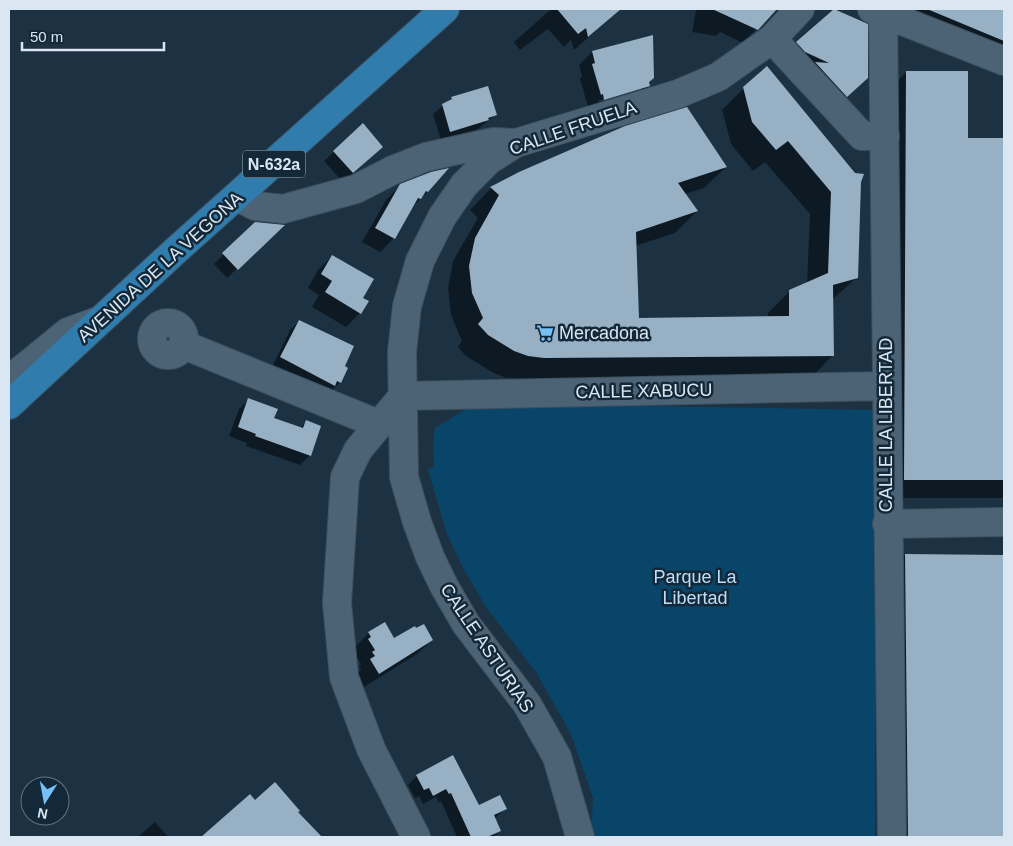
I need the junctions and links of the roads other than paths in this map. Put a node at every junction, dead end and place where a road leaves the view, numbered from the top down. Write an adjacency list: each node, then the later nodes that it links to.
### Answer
1 (445, 9): 8 (main road, AVENIDA DE LA VEGONA / N-632a)
2 (800, 9): 4 (street, CALLE FRUELA)
3 (878, 11): 5 (street); 6 (street, CALLE LA LIBERTAD)
4 (772, 39): 6 (street); 7 (street, CALLE FRUELA)
5 (1004, 62)
6 (885, 136): 12 (street, CALLE LA LIBERTAD)
7 (516, 143): 8 (street); 13 (street, CALLE FRUELA)
8 (238, 197): 9 (main road, AVENIDA DE LA VEGONA / N-632a)
9 (101, 319): 11 (street); 14 (main road, AVENIDA DE LA VEGONA / N-632a)
10 (184, 345): 15 (street)
11 (9, 380)
12 (886, 386): 13 (street, CALLE XABUCU); 17 (street, CALLE LA LIBERTAD)
13 (403, 396): 15 (street); 19 (street, CALLE ASTURIAS)
14 (9, 405)
15 (378, 424): 18 (street)
16 (1004, 522): 17 (street)
17 (887, 524): 20 (street, CALLE LA LIBERTAD)
18 (416, 837)
19 (580, 837)
20 (892, 837)

